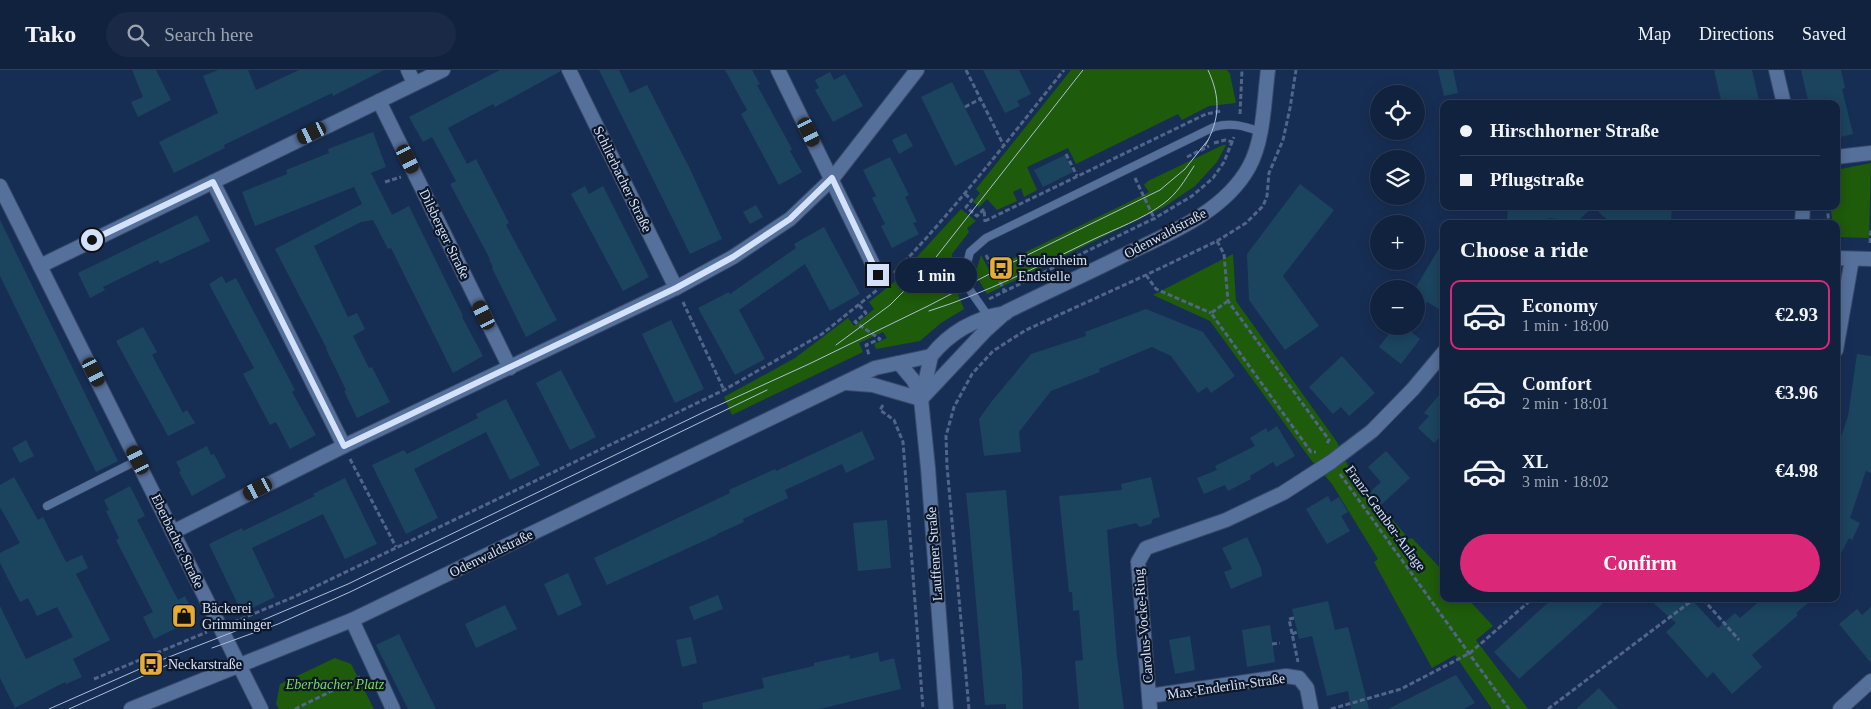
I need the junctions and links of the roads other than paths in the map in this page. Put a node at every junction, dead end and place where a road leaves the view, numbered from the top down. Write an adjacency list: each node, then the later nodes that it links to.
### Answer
1 (408, 70): 8 (street)
2 (443, 70): 8 (street)
3 (569, 70): 22 (street, Schlierbacher Straße)
4 (778, 70): 14 (street)
5 (917, 70): 14 (street)
6 (1268, 70): 11 (street, Odenwaldstraße)
7 (1776, 70): 9 (street)
8 (414, 83): 10 (street)
9 (1783, 100)
10 (379, 101): 15 (street); 29 (street, Dilsberger Straße)
11 (1261, 132): 23 (lane); 24 (street, Odenwaldstraße)
12 (1871, 153): 13 (street)
13 (1840, 157)
14 (832, 178): 21 (street); 22 (street)
15 (213, 182): 20 (street); 32 (street)
16 (0, 186): 20 (street, Eberbacher Straße)
17 (1840, 258): 18 (street)
18 (1852, 259): 19 (street); 25 (street)
19 (1871, 259)
20 (40, 266): 33 (street, Eberbacher Straße)
21 (882, 280)
22 (676, 288): 29 (street)
23 (984, 310): 24 (street, Odenwaldstraße); 26 (street, Odenwaldstraße)
24 (1006, 312): 31 (street, Odenwaldstraße)
25 (1840, 327)
26 (932, 356): 28 (street, Odenwaldstraße); 31 (street)
27 (1440, 357): 39 (street, Carolus-Vocke-Ring)
28 (899, 363): 30 (street, Odenwaldstraße); 31 (street)
29 (510, 368): 32 (street)
30 (845, 383): 31 (street, Odenwaldstraße); 36 (street, Odenwaldstraße)
31 (921, 399): 44 (street, Lauffener Straße)
32 (344, 446): 35 (street)
33 (138, 460): 34 (lane); 35 (street, Eberbacher Straße)
34 (47, 506)
35 (173, 532): 37 (street, Eberbacher Straße)
36 (352, 620): 37 (street, Odenwaldstraße); 43 (street)
37 (240, 666): 41 (street, Odenwaldstraße); 42 (street, Eberbacher Straße)
38 (1871, 681): 40 (street)
39 (1150, 703): 45 (street, Max-Enderlin-Straße)
40 (1842, 708)
41 (131, 709)
42 (261, 709)
43 (393, 709)
44 (946, 709)
45 (1311, 709)

